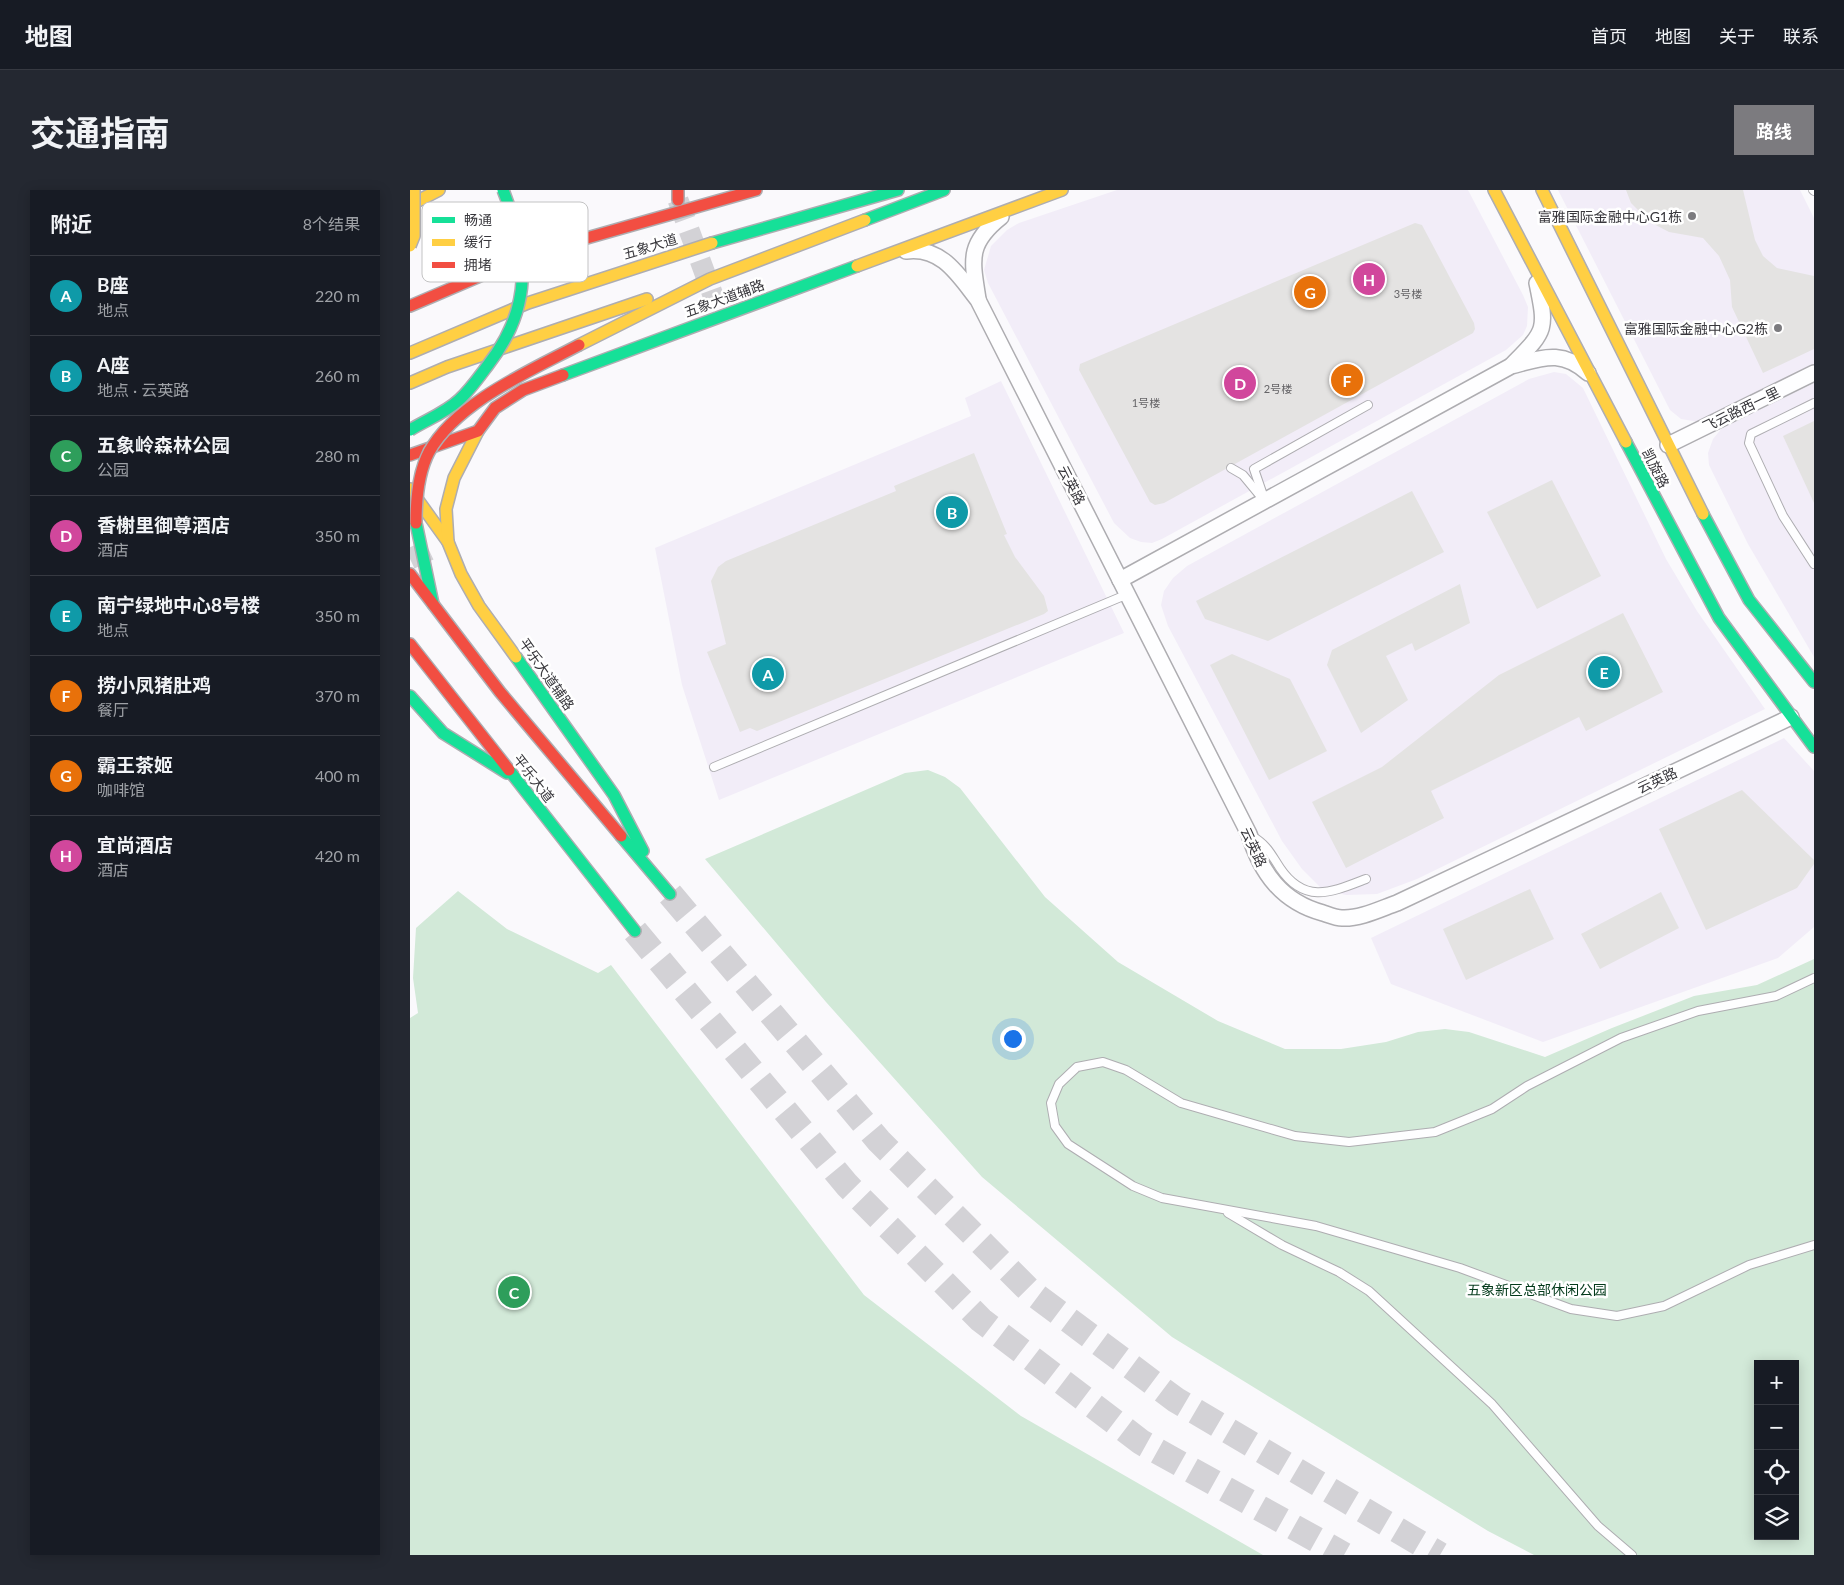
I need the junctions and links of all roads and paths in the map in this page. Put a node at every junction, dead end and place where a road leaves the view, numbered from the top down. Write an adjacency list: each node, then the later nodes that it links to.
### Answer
1 (414, 190): 14 (main road, bridge)
2 (440, 190): 11 (main road)
3 (503, 190): 10 (main road, bridge)
4 (756, 190): 13 (main road, 五象大道)
5 (898, 190): 18 (main road, 五象大道)
6 (944, 190): 17 (main road)
7 (1062, 190): 12 (main road, 五象大道辅路)
8 (1494, 190): 16 (main road, 凯旋路)
9 (1542, 190): 35 (main road, 凯旋路)
10 (508, 202)
11 (410, 205)
12 (1012, 208): 15 (main road, 五象大道辅路); 22 (street)
13 (588, 238)
14 (410, 246)
15 (885, 255): 22 (street); 25 (main road, 五象大道辅路)
16 (1533, 264): 27 (street); 29 (main road, 凯旋路)
17 (710, 280): 30 (main road); 46 (main road, bridge)
18 (588, 281)
19 (466, 282): 24 (main road, 五象大道)
20 (524, 282): 33 (main road, bridge)
21 (584, 282): 26 (main road, 五象大道)
22 (978, 300): 44 (street, 云英路)
23 (718, 302): 25 (main road)
24 (410, 306)
25 (727, 313): 34 (main road, 五象大道辅路)
26 (414, 351)
27 (1511, 366): 29 (street); 39 (street)
28 (1814, 373): 35 (street, 飞云路西一里)
29 (1590, 375): 52 (main road, 凯旋路)
30 (410, 383)
31 (1814, 403): 42 (lane)
32 (1368, 405): 39 (lane)
33 (410, 430)
34 (478, 431): 36 (main road); 40 (main road, 五象大道辅路)
35 (1668, 445): 50 (main road, 凯旋路)
36 (410, 455)
37 (1231, 468): 39 (lane)
38 (410, 489): 40 (main road, 平乐大道辅路)
39 (1265, 501): 44 (street)
40 (450, 546): 41 (main road); 57 (main road, 平乐大道辅路)
41 (433, 548)
42 (1814, 564)
43 (410, 574): 46 (main road)
44 (1120, 580): 45 (street, 云英路)
45 (1128, 594): 54 (lane); 56 (street, 云英路)
46 (434, 608): 57 (main road)
47 (410, 644): 49 (main road, 平乐大道)
48 (410, 652): 49 (main road)
49 (425, 664): 55 (main road, 平乐大道)
50 (1814, 682)
51 (410, 696): 55 (main road)
52 (1791, 717): 53 (main road, 凯旋路); 56 (street, 云英路)
53 (1814, 747)
54 (714, 767)
55 (514, 778): 60 (main road, 平乐大道)
56 (1249, 834): 58 (lane)
57 (657, 878): 59 (main road)
58 (1366, 879)
59 (670, 894)
60 (636, 931)
61 (1814, 978): 62 (lane)
62 (1224, 1210): 63 (lane); 64 (lane)
63 (1814, 1244)
64 (1632, 1555)

